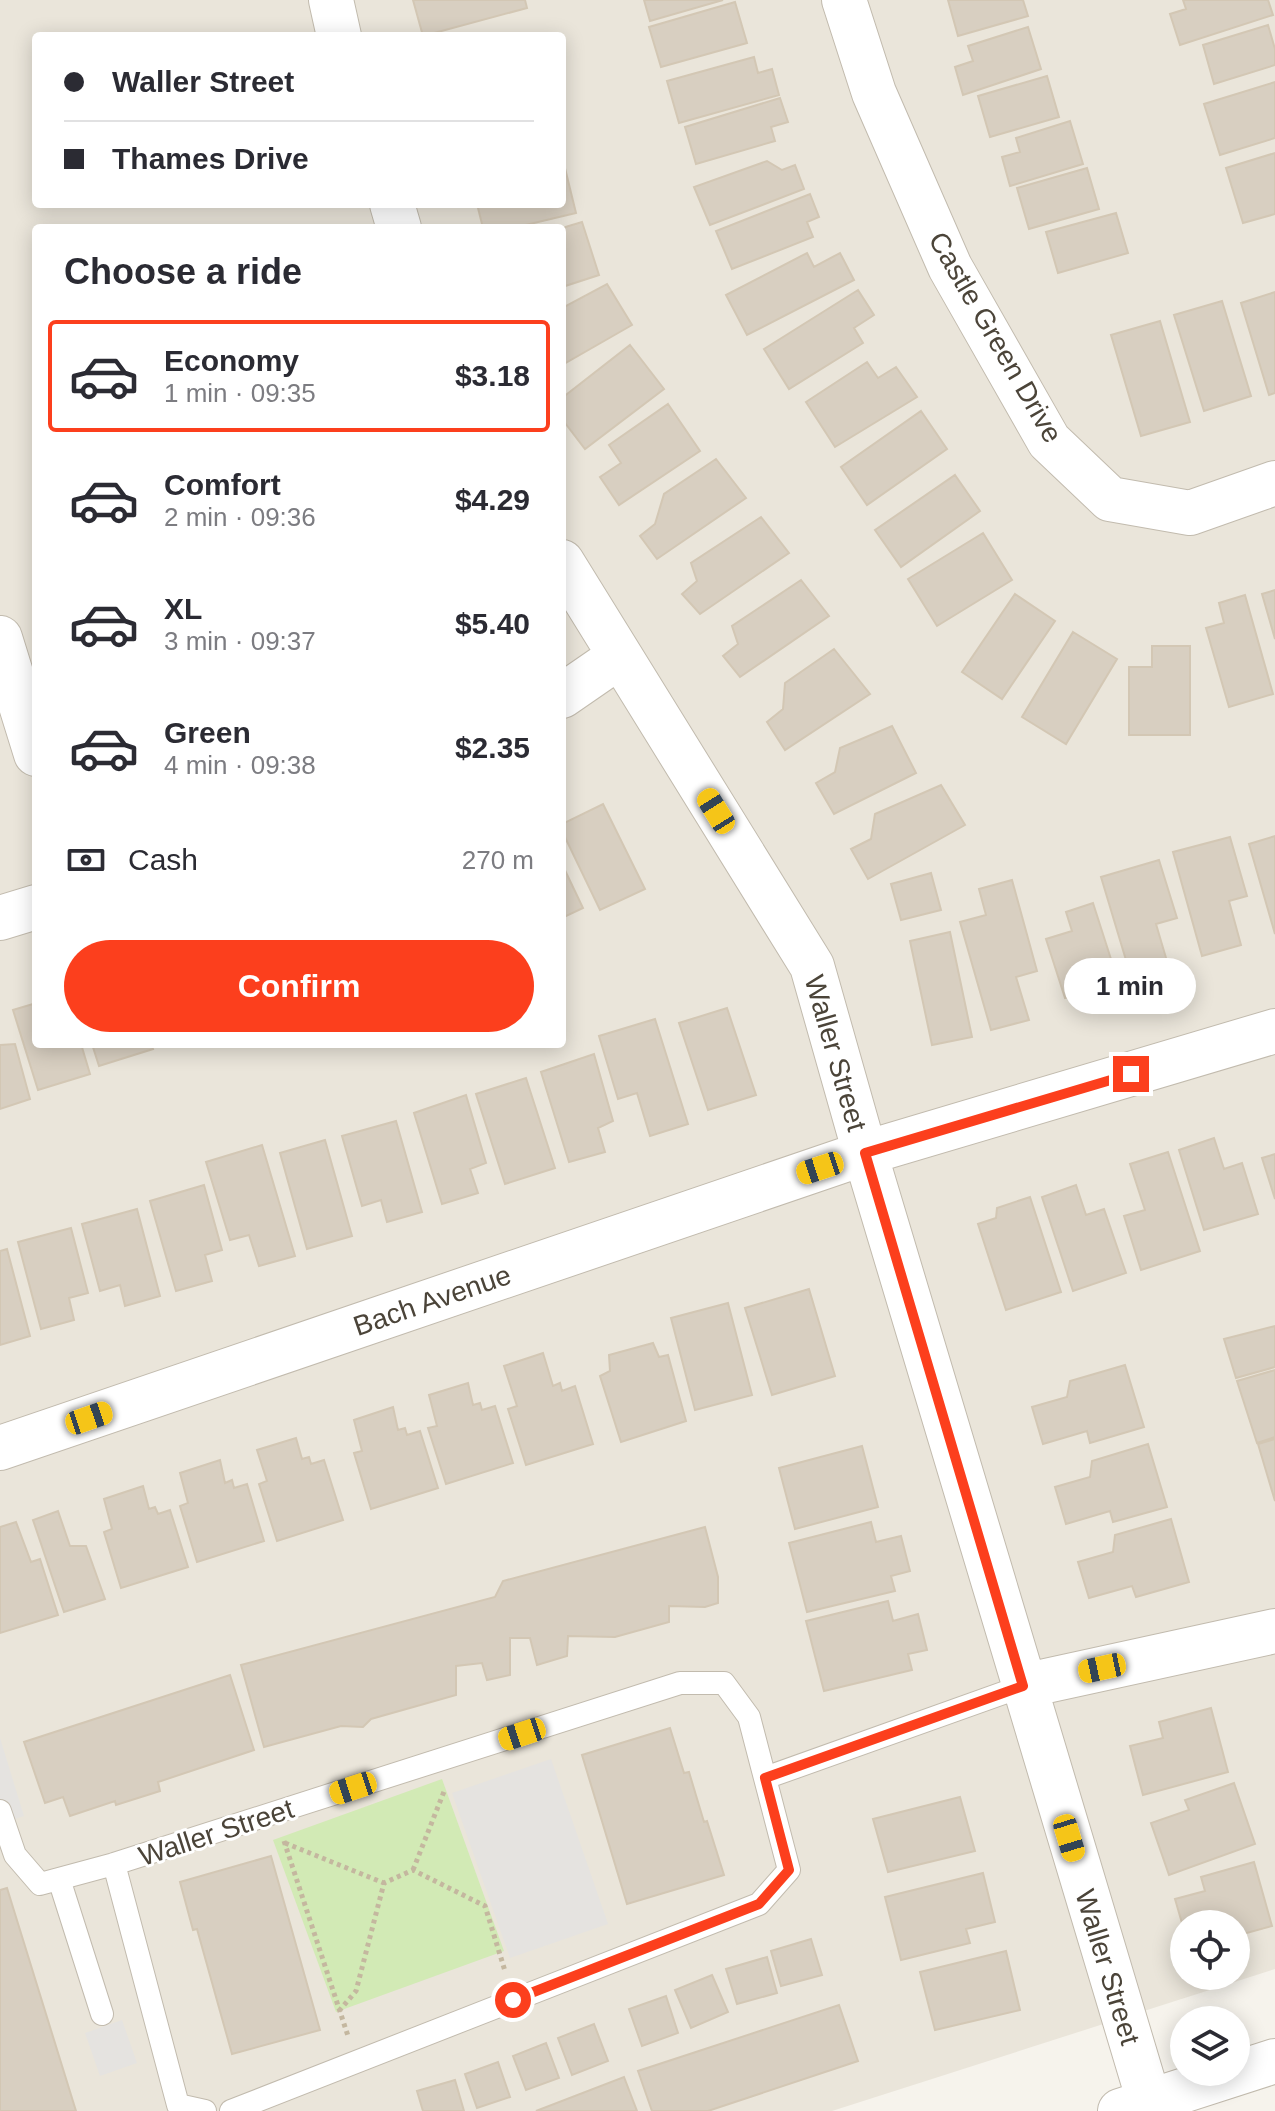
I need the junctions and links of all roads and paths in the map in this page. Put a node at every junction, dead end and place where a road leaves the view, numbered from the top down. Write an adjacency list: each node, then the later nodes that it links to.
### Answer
1 (331, 0): 3 (street)
2 (844, 0): 4 (street, Castle Green Drive)
3 (338, 32)
4 (1275, 483)
5 (566, 568): 7 (street, Waller Street)
6 (0, 638): 9 (street)
7 (620, 656): 8 (street); 13 (street, Waller Street)
8 (566, 693)
9 (32, 741)
10 (32, 908): 11 (street)
11 (0, 918)
12 (1275, 1031): 13 (street, Bach Avenue)
13 (865, 1153): 14 (street, Bach Avenue); 16 (street, Waller Street)
14 (0, 1448)
15 (1275, 1631): 16 (street)
16 (1023, 1686): 18 (lane); 31 (street, Waller Street)
17 (459, 1754): 18 (lane, Waller Street); 20 (lane, Waller Street); 23 (path)
18 (765, 1778): 26 (lane, Waller Street)
19 (0, 1811): 24 (lane)
20 (275, 1813): 21 (path); 22 (lane, Waller Street)
21 (285, 1843): 25 (path); 27 (path)
22 (114, 1864): 24 (lane, Waller Street); 32 (lane, Waller Street)
23 (413, 1870): 25 (path); 26 (path)
24 (59, 1879): 28 (lane)
25 (384, 1883): 27 (path)
26 (513, 2000): 30 (lane, Waller Street)
27 (339, 2011): 30 (path)
28 (102, 2014)
29 (1275, 2061): 31 (street)
30 (356, 2062): 33 (lane, Waller Street)
31 (1140, 2108)
32 (205, 2111)
33 (231, 2111)

